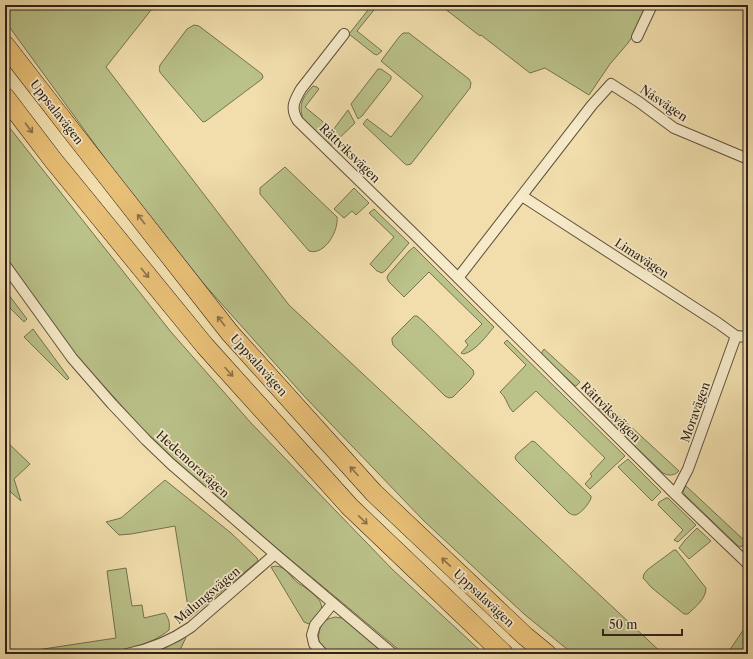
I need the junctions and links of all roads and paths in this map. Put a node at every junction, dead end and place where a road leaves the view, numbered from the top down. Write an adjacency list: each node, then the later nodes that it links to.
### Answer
1 (652, 5): 3 (street)
2 (344, 34): 9 (street, Rättviksvägen)
3 (637, 37)
4 (5, 45): 20 (highway, Uppsalavägen, one-way to 4)
5 (5, 97): 19 (highway, one-way to 19)
6 (748, 159): 7 (street, Nåsvägen)
7 (522, 196): 9 (street); 10 (street, Limavägen)
8 (5, 266): 13 (street, Hedemoravägen)
9 (458, 278): 12 (street, Rättviksvägen)
10 (736, 336): 11 (street); 12 (street, Moravägen)
11 (748, 337)
12 (675, 494): 14 (street, Rättviksvägen)
13 (275, 554): 15 (street, Hedemoravägen); 16 (street, Malungsvägen)
14 (748, 564)
15 (334, 603): 17 (street); 18 (street, Hedemoravägen)
16 (127, 654)
17 (323, 654)
18 (393, 654)
19 (504, 654)
20 (547, 654)

